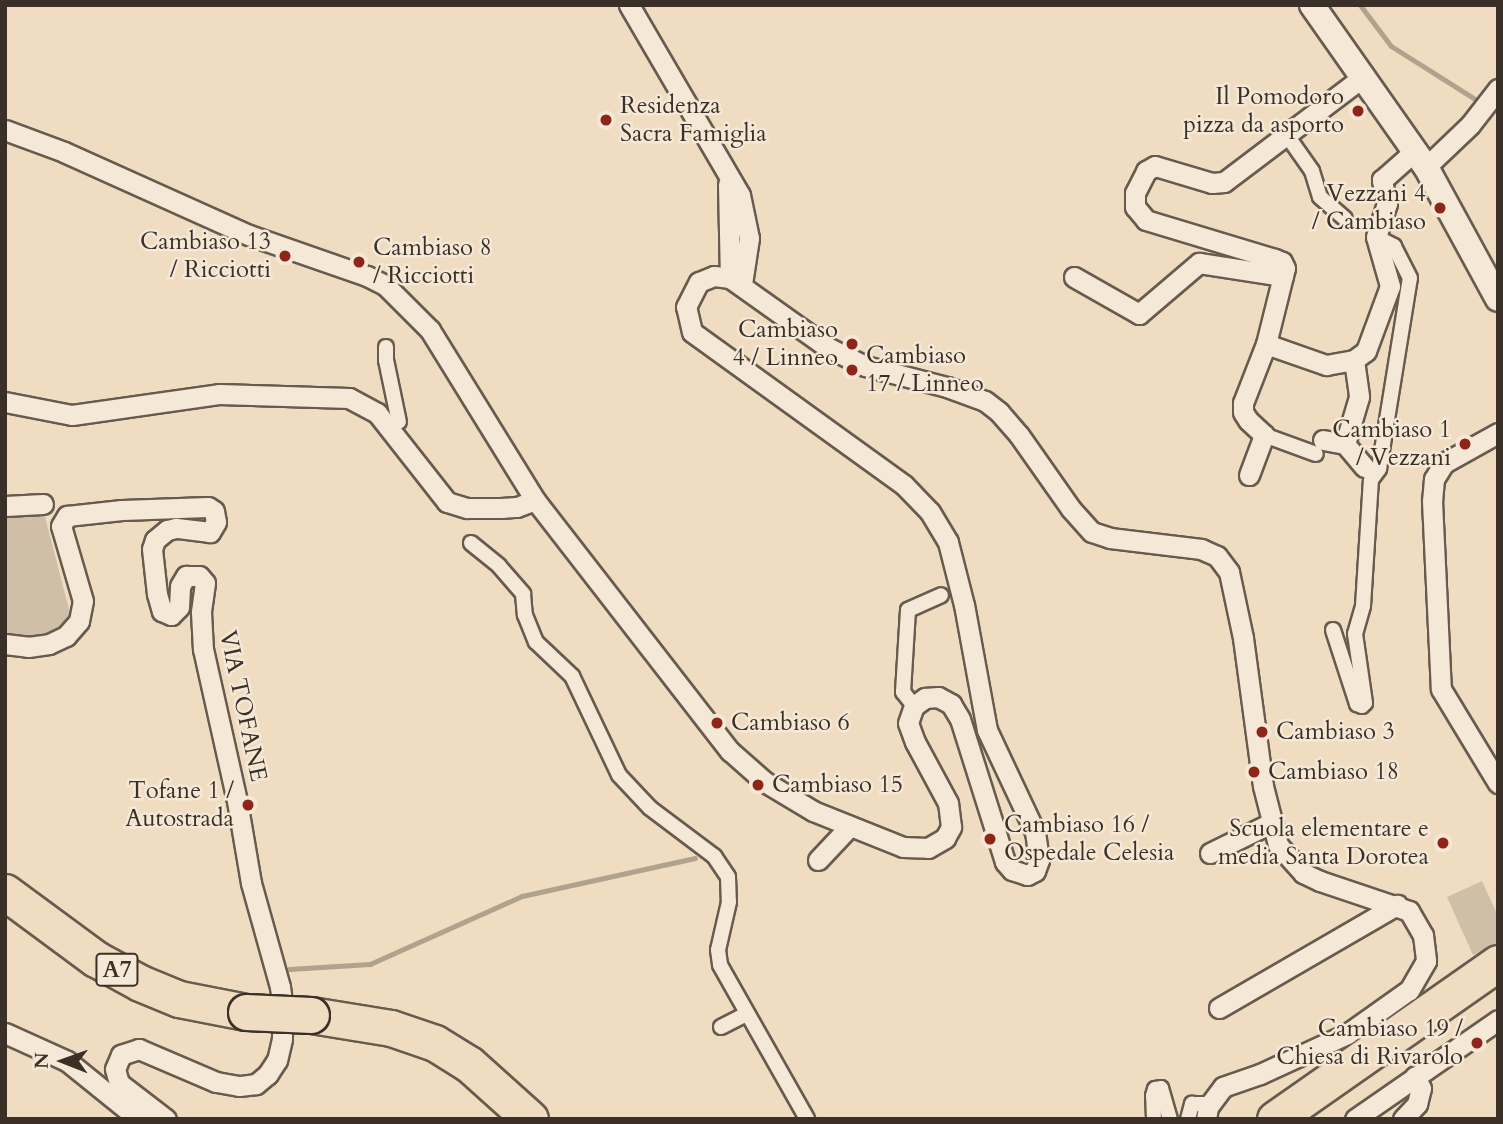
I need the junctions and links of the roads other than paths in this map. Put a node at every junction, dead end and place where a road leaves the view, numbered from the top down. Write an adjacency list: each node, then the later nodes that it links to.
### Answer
1 (629, 5): 12 (street)
2 (1312, 5): 3 (street)
3 (1364, 76): 6 (street); 7 (street)
4 (1497, 90): 7 (street)
5 (5, 130): 25 (street)
6 (1286, 134): 8 (street); 10 (street)
7 (1421, 159): 9 (street); 13 (street)
8 (1345, 219)
9 (1376, 237): 16 (street); 30 (street)
10 (1283, 276): 11 (street); 14 (street)
11 (1074, 277)
12 (736, 281): 32 (street); 34 (street)
13 (1498, 299)
14 (1266, 344): 16 (street); 20 (street)
15 (386, 347): 18 (street)
16 (1354, 360): 21 (street)
17 (5, 402): 25 (street)
18 (399, 422)
19 (1498, 433): 33 (street)
20 (1264, 435): 22 (street); 24 (street)
21 (1345, 444): 22 (street); 23 (street)
22 (1320, 447)
23 (1364, 467)
24 (1249, 475)
25 (535, 500): 35 (street)
26 (43, 504): 27 (street)
27 (5, 506)
28 (471, 543): 42 (street)
29 (941, 595): 32 (street)
30 (1333, 630)
31 (5, 644): 49 (street, VIA TOFANE)
32 (914, 706): 35 (street)
33 (1498, 783)
34 (1271, 823): 36 (street); 39 (street)
35 (849, 827): 37 (street)
36 (1210, 853)
37 (818, 860)
38 (5, 892): 50 (highway, A7, bridge)
39 (1397, 905): 41 (street); 47 (street)
40 (1498, 963): 55 (highway)
41 (1219, 1008)
42 (746, 1014): 44 (street); 51 (street)
43 (1498, 1020): 46 (street)
44 (721, 1027)
45 (5, 1033): 48 (street)
46 (1415, 1077): 56 (street); 57 (street)
47 (1208, 1112): 54 (street)
48 (139, 1119)
49 (166, 1119)
50 (530, 1119)
51 (807, 1119)
52 (1154, 1119): 53 (street)
53 (1170, 1119)
54 (1188, 1119)
55 (1275, 1119)
56 (1355, 1119)
57 (1403, 1119)

